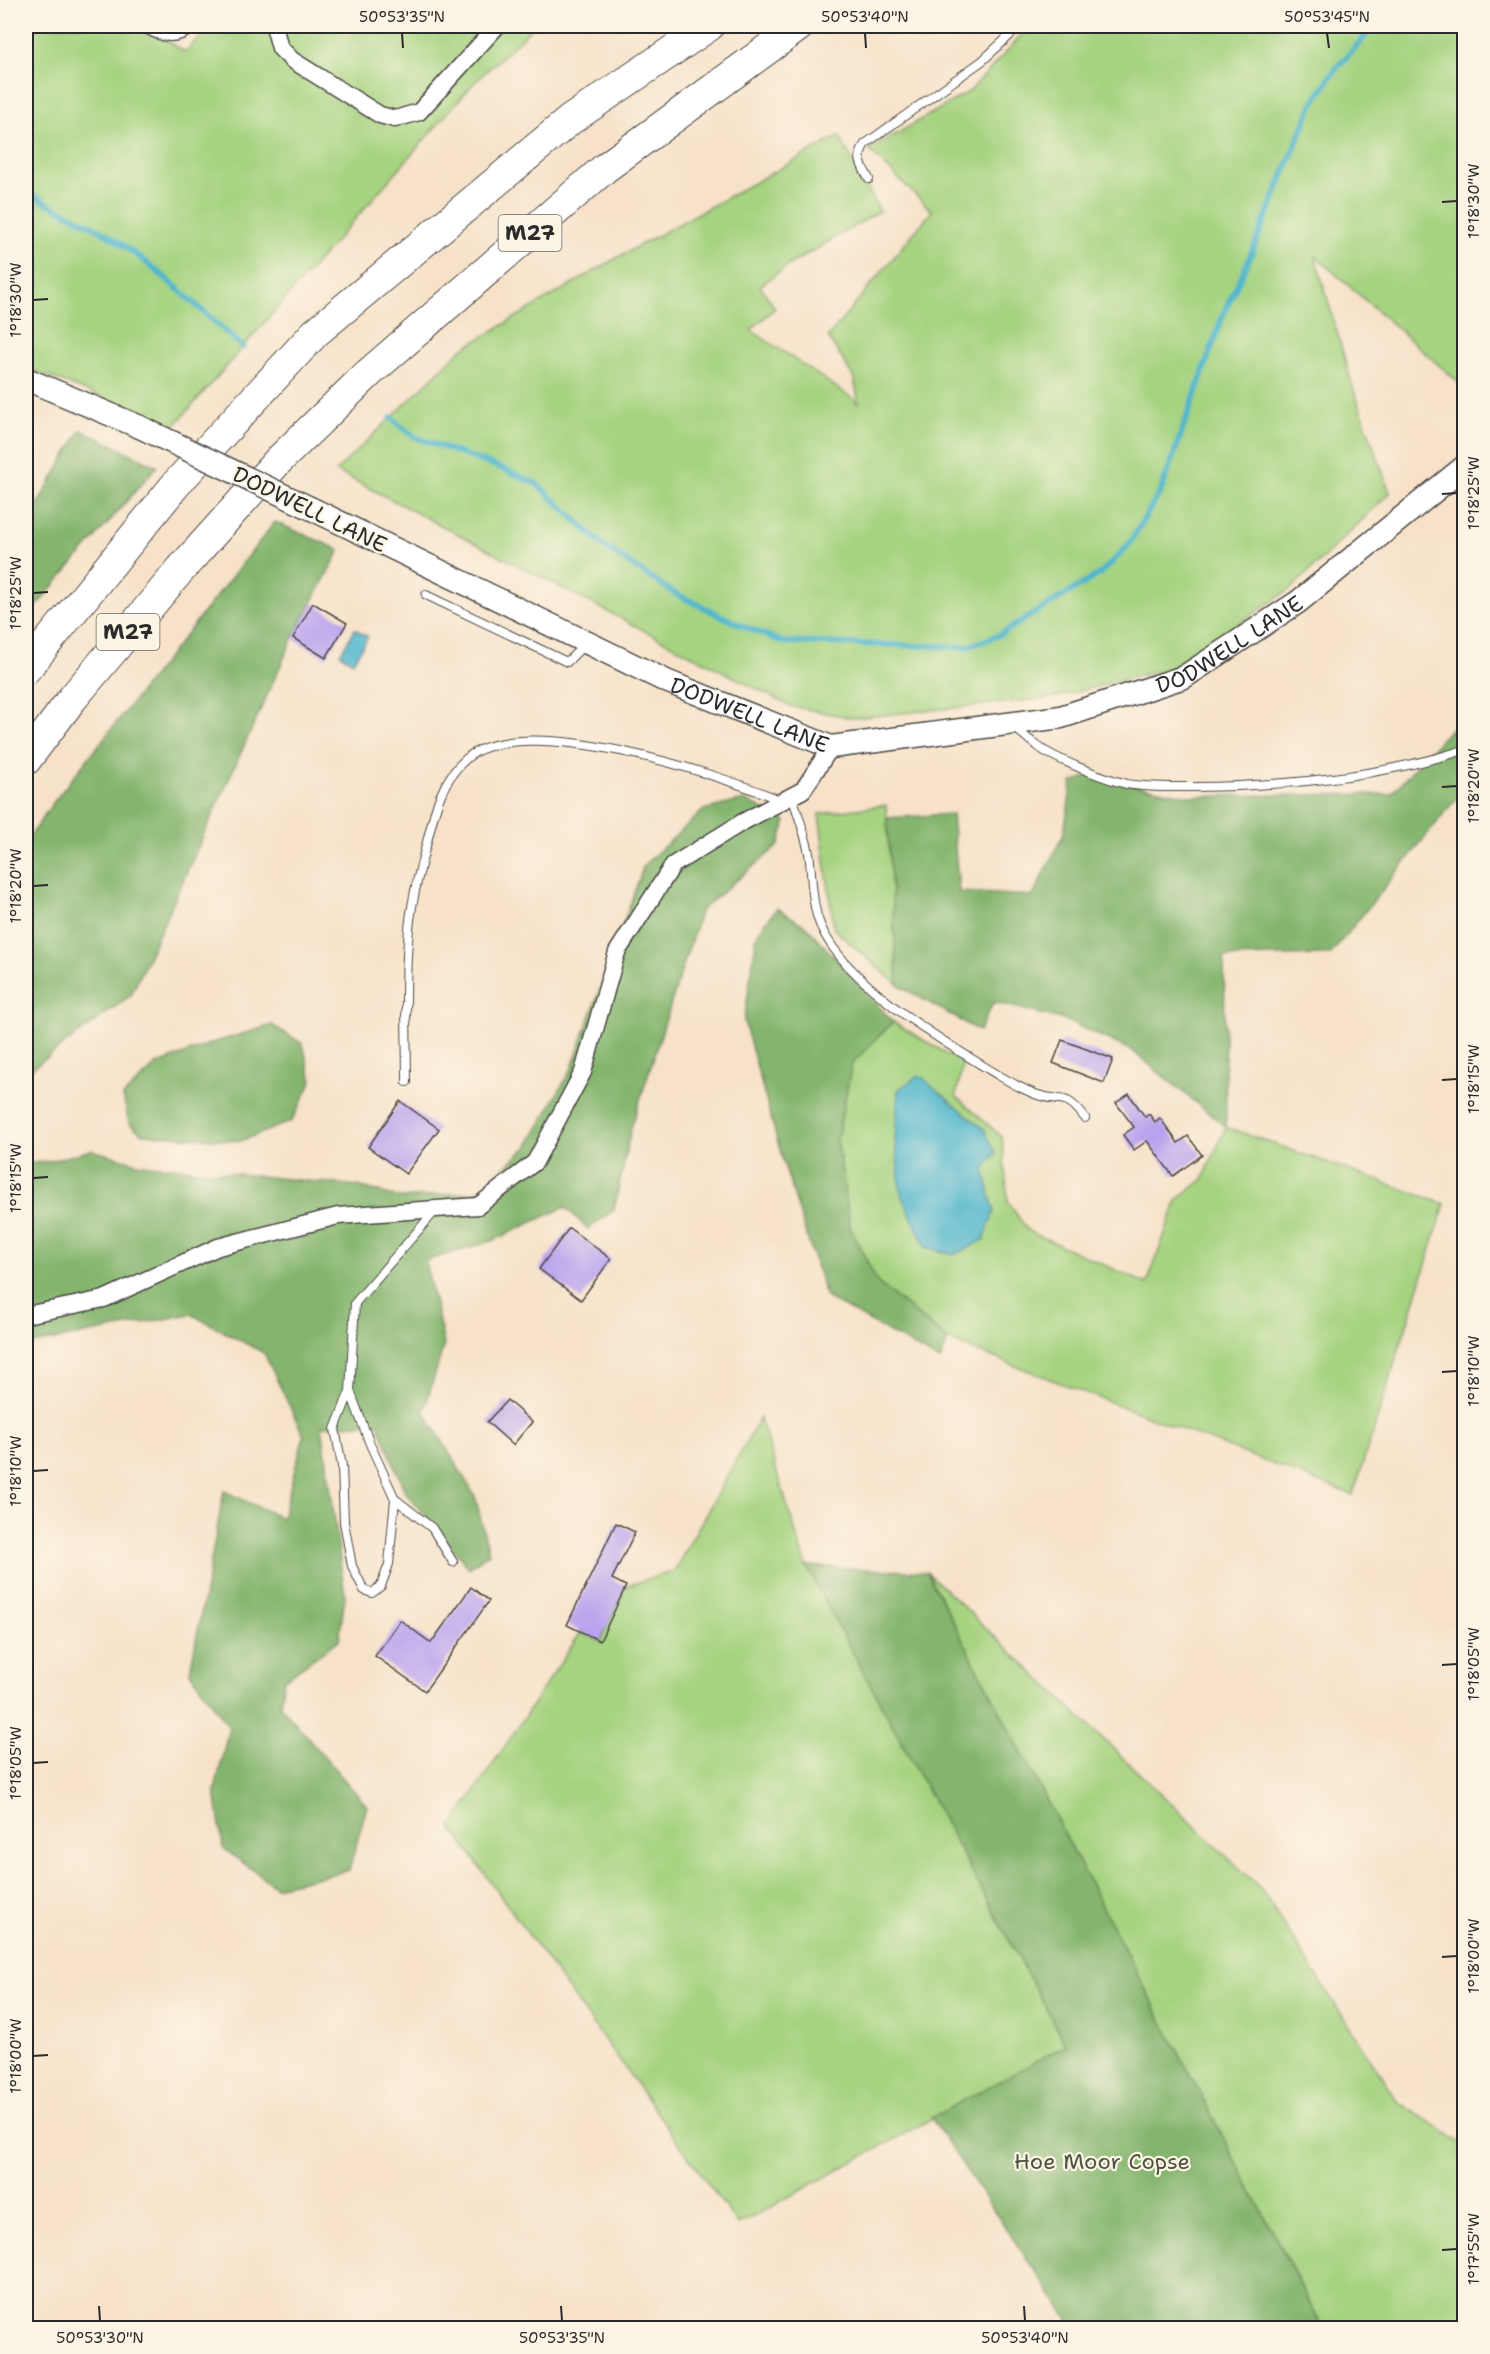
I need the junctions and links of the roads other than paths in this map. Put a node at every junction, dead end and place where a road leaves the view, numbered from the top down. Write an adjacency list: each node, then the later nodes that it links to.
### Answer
1 (149, 26): 2 (street)
2 (189, 26)
3 (274, 26): 4 (street)
4 (497, 26)
5 (709, 26): 13 (highway, M27)
6 (799, 26): 17 (highway, M27)
7 (1020, 26): 8 (lane)
8 (869, 179)
9 (26, 379): 12 (street, DODWELL LANE, bridge)
10 (1464, 467): 14 (street, DODWELL LANE)
11 (426, 595): 12 (lane)
12 (588, 642): 15 (street, DODWELL LANE)
13 (26, 669)
14 (1009, 723): 15 (street, DODWELL LANE); 16 (lane)
15 (831, 747): 18 (street)
16 (1464, 750)
17 (26, 760)
18 (787, 799): 19 (lane); 20 (lane); 21 (street)
19 (407, 1082)
20 (1085, 1118)
21 (436, 1209): 22 (street); 23 (lane)
22 (26, 1315)
23 (350, 1391): 24 (lane); 24 (lane)
24 (395, 1499): 25 (lane)
25 (453, 1562)

